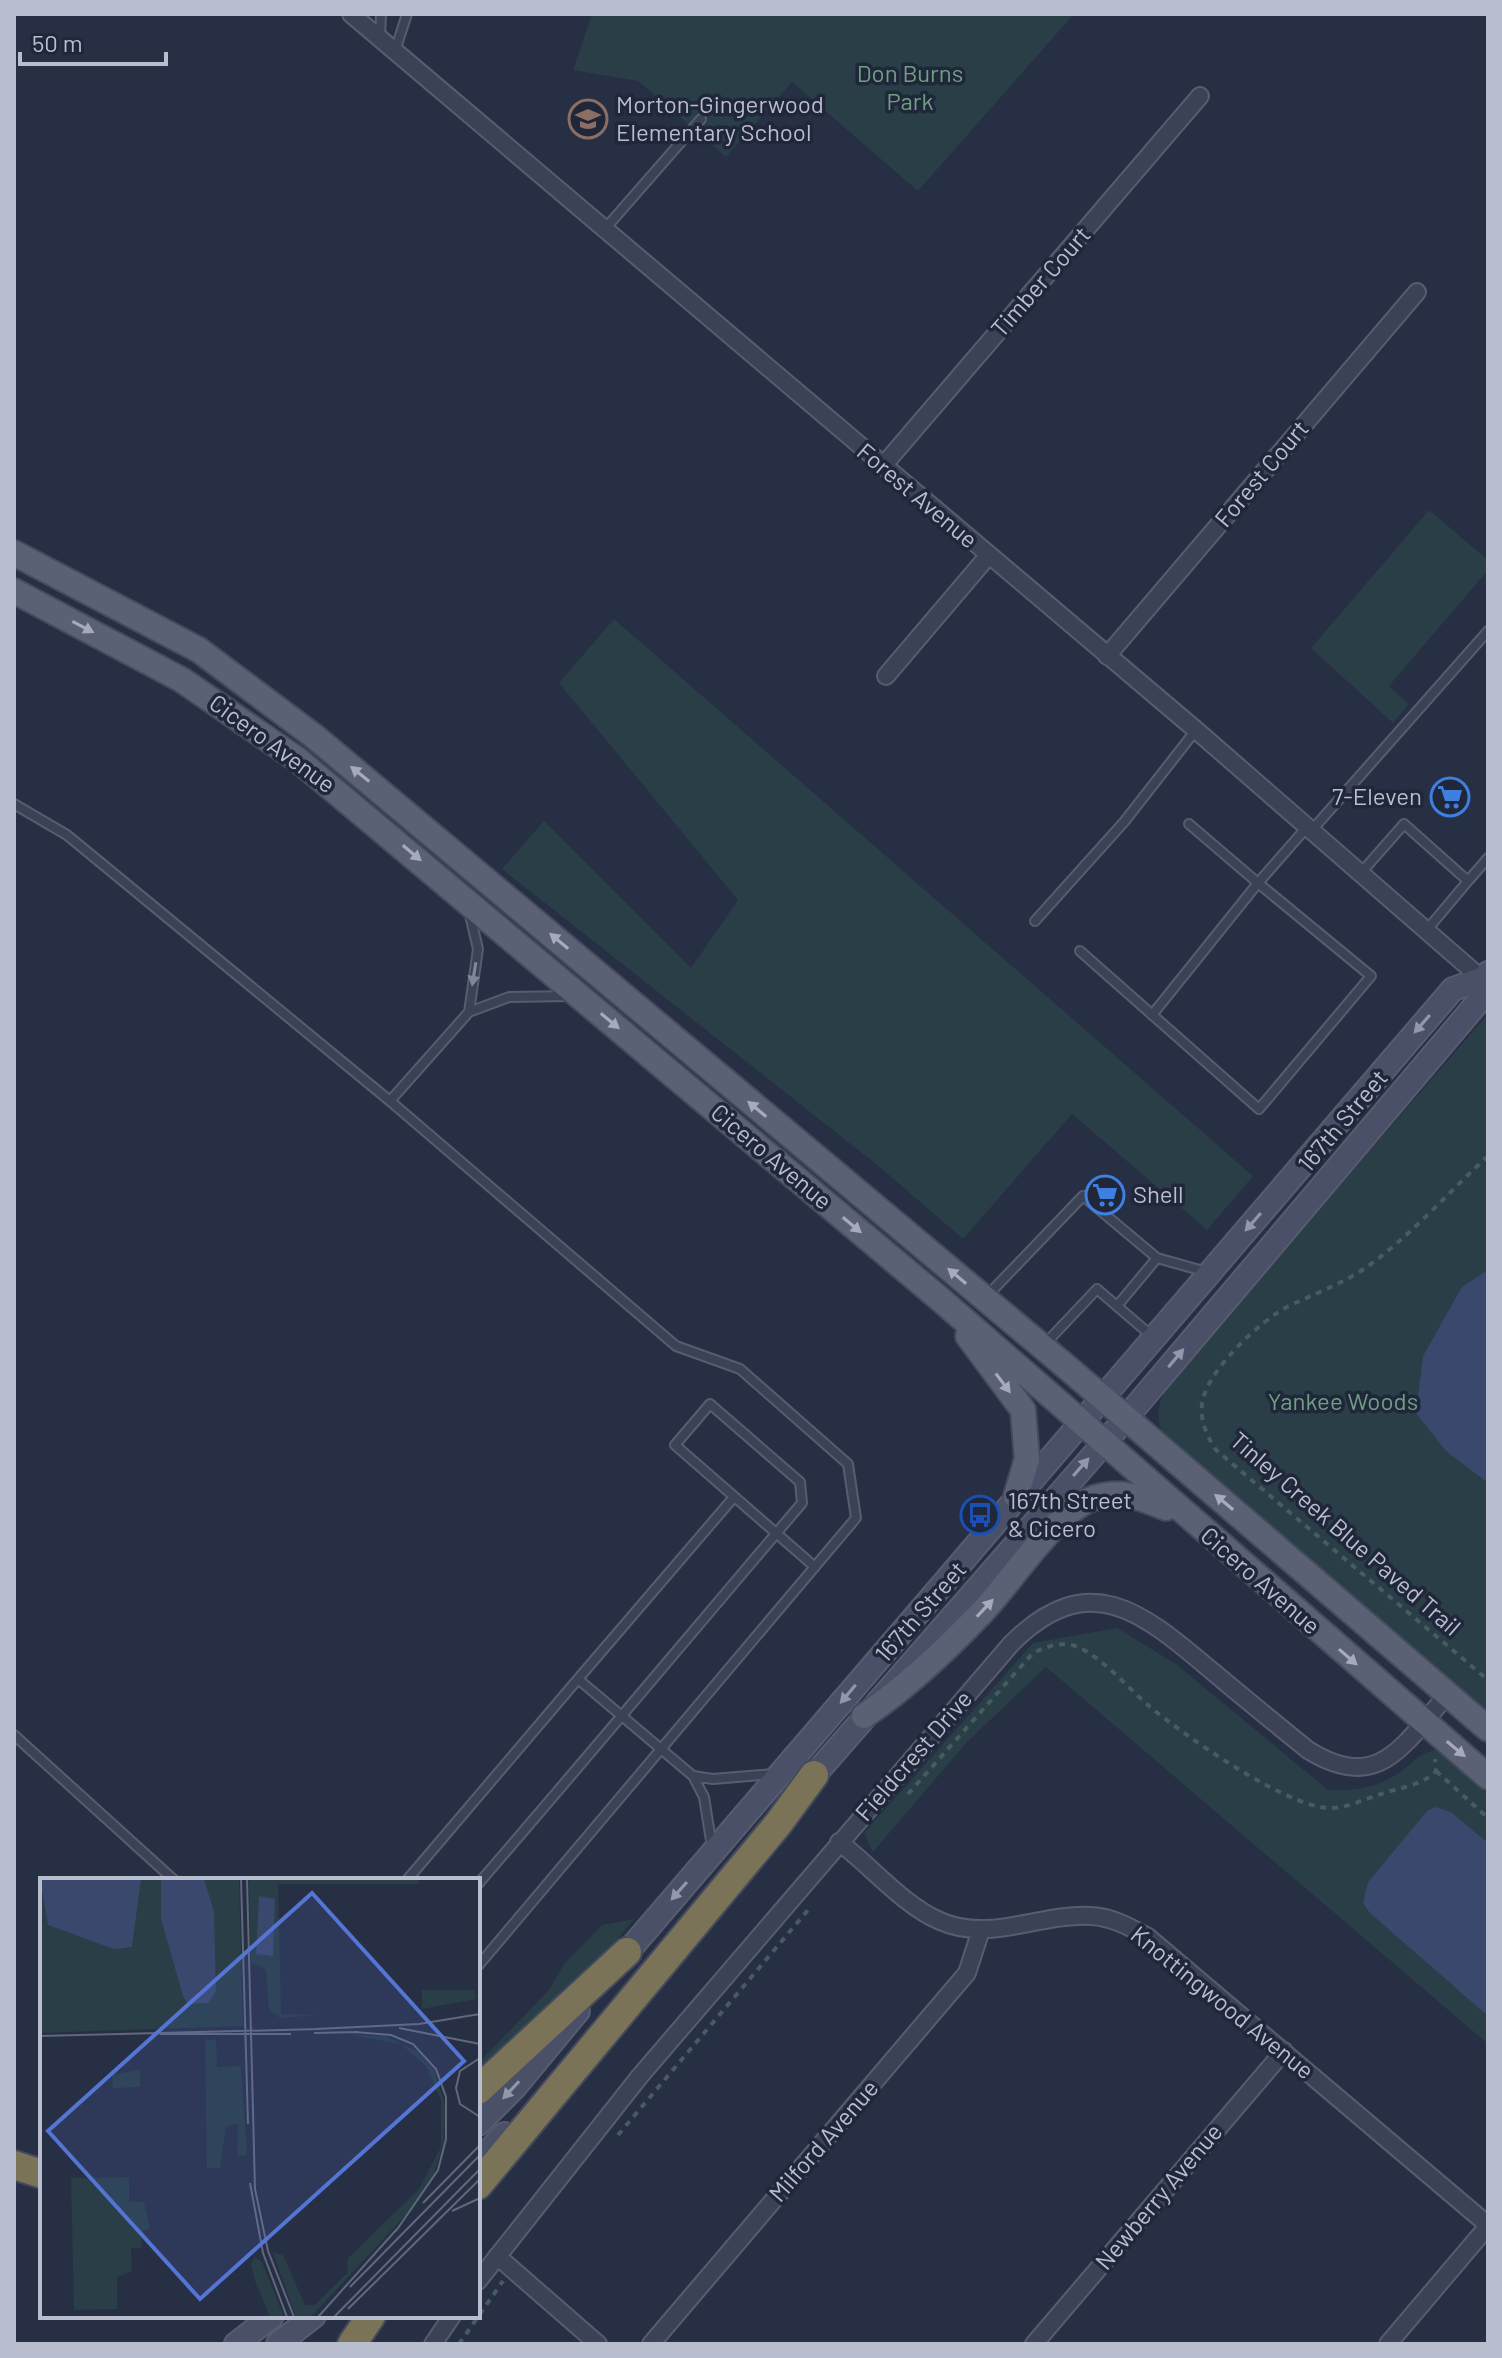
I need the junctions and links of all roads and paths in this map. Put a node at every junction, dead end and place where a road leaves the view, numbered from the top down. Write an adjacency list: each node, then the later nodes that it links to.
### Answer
1 (351, 14): 4 (street, Forest Avenue)
2 (381, 14): 4 (lane)
3 (407, 14): 5 (lane)
4 (380, 38): 5 (street, Forest Avenue)
5 (395, 52): 8 (street, Forest Avenue)
6 (1200, 96): 10 (street, Timber Court)
7 (701, 119): 8 (lane)
8 (604, 230): 10 (street, Forest Avenue)
9 (1417, 292): 15 (street, Forest Court)
10 (882, 467): 12 (street, Forest Avenue)
11 (14, 553): 38 (main road, Cicero Avenue, one-way to 11)
12 (988, 556): 15 (street, Forest Avenue); 16 (street)
13 (14, 591): 25 (main road, Cicero Avenue, one-way to 25)
14 (1488, 631): 20 (lane)
15 (1107, 656): 17 (street, Forest Avenue)
16 (886, 676)
17 (1196, 730): 20 (street, Forest Avenue); 26 (lane)
18 (14, 804): 33 (lane)
19 (1189, 824): 24 (lane)
20 (1310, 828): 22 (street, Forest Avenue); 24 (lane)
21 (1488, 858): 23 (lane)
22 (1360, 874): 23 (lane); 27 (street, Forest Avenue)
23 (1468, 881): 27 (lane)
24 (1258, 883): 32 (lane); 32 (lane)
25 (466, 898): 30 (main road, Cicero Avenue); 31 (lane, one-way to 31)
26 (1035, 921)
27 (1426, 931): 29 (street, Forest Avenue)
28 (1080, 951): 32 (lane)
29 (1486, 979): 36 (main road, 167th Street, one-way to 36); 43 (main road, 167th Street, one-way to 29)
30 (580, 996): 31 (lane); 37 (main road, Cicero Avenue, one-way to 37)
31 (469, 1012): 33 (lane)
32 (1152, 1015)
33 (390, 1101): 50 (lane)
34 (1488, 1156): 52 (path, Tinley Creek Blue Paved Trail)
35 (1157, 1258): 36 (lane); 38 (lane); 39 (lane)
36 (1209, 1273): 40 (main road, 167th Street)
37 (940, 1299): 44 (main road, Cicero Avenue); 46 (main road, one-way to 46)
38 (984, 1299): 41 (main road, Cicero Avenue)
39 (1117, 1306): 40 (lane); 41 (lane)
40 (1154, 1338): 42 (main road, 167th Street)
41 (1042, 1347): 42 (main road, Cicero Avenue)
42 (1103, 1398): 43 (main road, Cicero Avenue); 44 (main road, 167th Street)
43 (1126, 1418): 45 (main road, 167th Street); 53 (main road, Cicero Avenue, one-way to 43)
44 (1082, 1422): 45 (main road, Cicero Avenue); 46 (main road, 167th Street)
45 (1103, 1443): 48 (main road, Cicero Avenue); 54 (main road, 167th Street, one-way to 45)
46 (1016, 1496): 61 (main road, 167th Street, one-way to 61)
47 (734, 1497): 49 (lane); 49 (lane); 51 (lane)
48 (1183, 1515): 54 (main road, one-way to 48); 56 (main road, Cicero Avenue, one-way to 56)
49 (776, 1534): 50 (lane); 55 (lane)
50 (815, 1567): 59 (lane)
51 (578, 1679): 55 (lane); 69 (lane)
52 (1488, 1680)
53 (1448, 1694): 56 (street, Fieldcrest Drive); 57 (main road, Cicero Avenue)
54 (864, 1716): 62 (main road, 167th Street)
55 (622, 1717): 59 (lane); 70 (lane)
56 (1424, 1722): 64 (main road, Cicero Avenue, one-way to 64); 66 (street, Fieldcrest Drive)
57 (1488, 1729)
58 (14, 1735): 68 (lane)
59 (662, 1750): 63 (lane); 73 (lane)
60 (1436, 1771): 65 (path)
61 (781, 1773): 63 (lane); 67 (main road, 167th Street)
62 (814, 1775): 77 (main road, 167th Street); 80 (highway)
63 (693, 1776): 67 (lane)
64 (1488, 1777)
65 (1488, 1818)
66 (839, 1842): 71 (street, Knottingwood Avenue); 82 (street, Fieldcrest Drive)
67 (713, 1852): 72 (main road, 167th Street, one-way to 72)
68 (172, 1878)
69 (409, 1878)
70 (480, 1882)
71 (981, 1930): 74 (street, Knottingwood Avenue); 93 (street, Milford Avenue)
72 (627, 1952): 75 (highway); 76 (main road, 167th Street, one-way to 76)
73 (480, 1964)
74 (1284, 2051): 81 (street, Knottingwood Avenue); 94 (street, Newberry Avenue)
75 (480, 2088)
76 (480, 2122)
77 (480, 2160)
78 (14, 2165): 79 (highway)
79 (40, 2173)
80 (480, 2183)
81 (1488, 2226): 95 (street)
82 (497, 2256): 83 (street, Fieldcrest Drive); 92 (street)
83 (480, 2278)
84 (269, 2318): 88 (main road)
85 (311, 2318): 89 (main road)
86 (370, 2318): 90 (highway)
87 (451, 2318): 91 (street)
88 (236, 2344)
89 (278, 2344)
90 (352, 2344)
91 (433, 2344)
92 (598, 2344)
93 (651, 2344)
94 (1034, 2344)
95 (1388, 2344)

